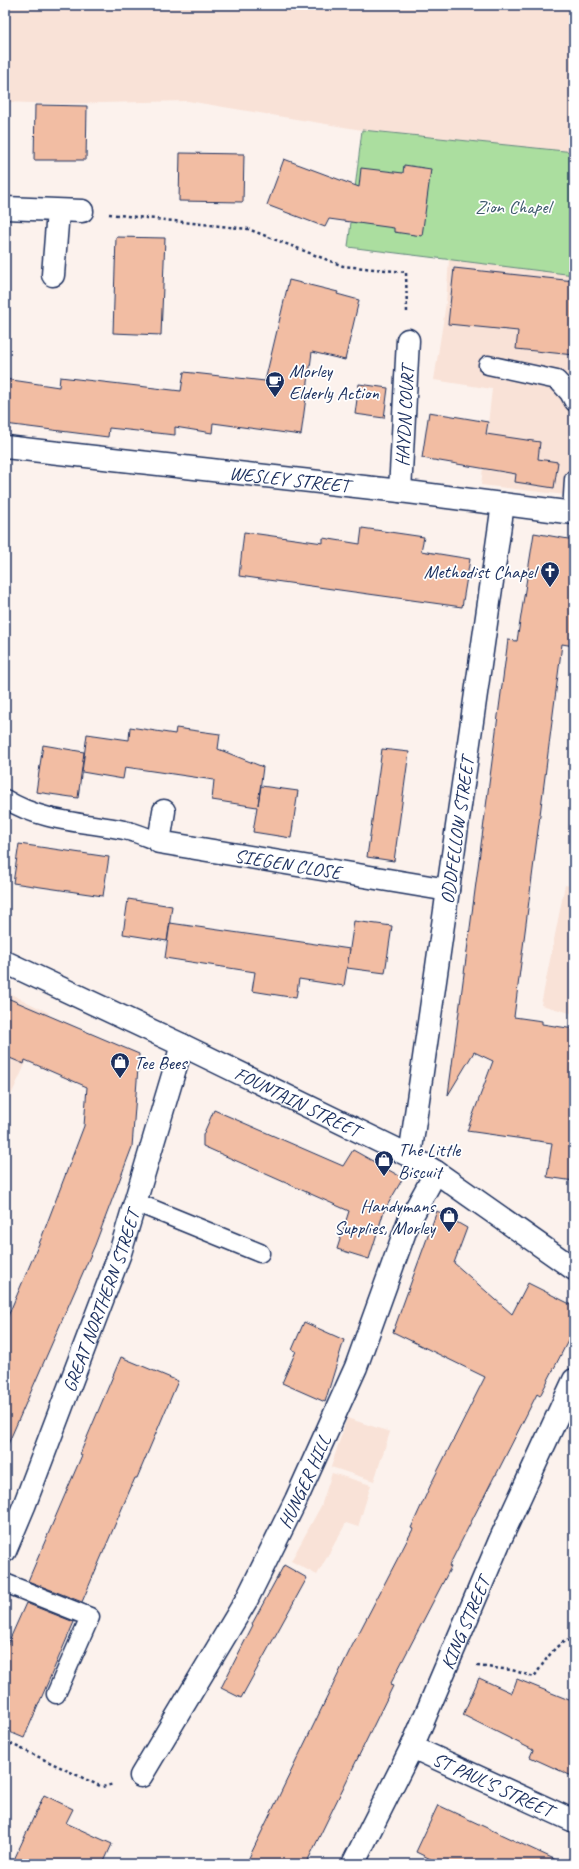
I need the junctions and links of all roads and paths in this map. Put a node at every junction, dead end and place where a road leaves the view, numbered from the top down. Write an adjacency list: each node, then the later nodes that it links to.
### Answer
1 (5, 208): 2 (street)
2 (58, 210): 3 (street); 4 (street)
3 (82, 211): 5 (path)
4 (54, 275)
5 (408, 340): 10 (street, HAYDN COURT)
6 (488, 365): 7 (lane)
7 (574, 402)
8 (5, 446): 10 (street, WESLEY STREET)
9 (574, 479): 12 (lane)
10 (400, 491): 11 (street, WESLEY STREET)
11 (503, 504): 12 (street, WESLEY STREET); 16 (street, ODDFELLOW STREET)
12 (573, 513)
13 (5, 799): 15 (lane)
14 (164, 811): 15 (street)
15 (159, 842): 16 (street, SIEGEN CLOSE)
16 (448, 890): 19 (street, ODDFELLOW STREET)
17 (5, 962): 18 (street, FOUNTAIN STREET)
18 (182, 1045): 19 (street, FOUNTAIN STREET); 21 (street, GREAT NORTHERN STREET)
19 (410, 1156): 20 (street, FOUNTAIN STREET)
20 (436, 1172): 23 (street, FOUNTAIN STREET); 33 (street, HUNGER HILL)
21 (135, 1202): 22 (lane); 26 (street, GREAT NORTHERN STREET)
22 (260, 1253)
23 (574, 1269)
24 (574, 1380): 25 (street, KING STREET)
25 (568, 1408): 29 (street, KING STREET)
26 (5, 1551)
27 (5, 1583): 30 (lane)
28 (574, 1641): 29 (path)
29 (444, 1670): 32 (street, KING STREET)
30 (56, 1694)
31 (5, 1741): 33 (path)
32 (412, 1747): 34 (street, ST PAUL'S STREET); 35 (street, KING STREET)
33 (141, 1776)
34 (574, 1821)
35 (353, 1864)

